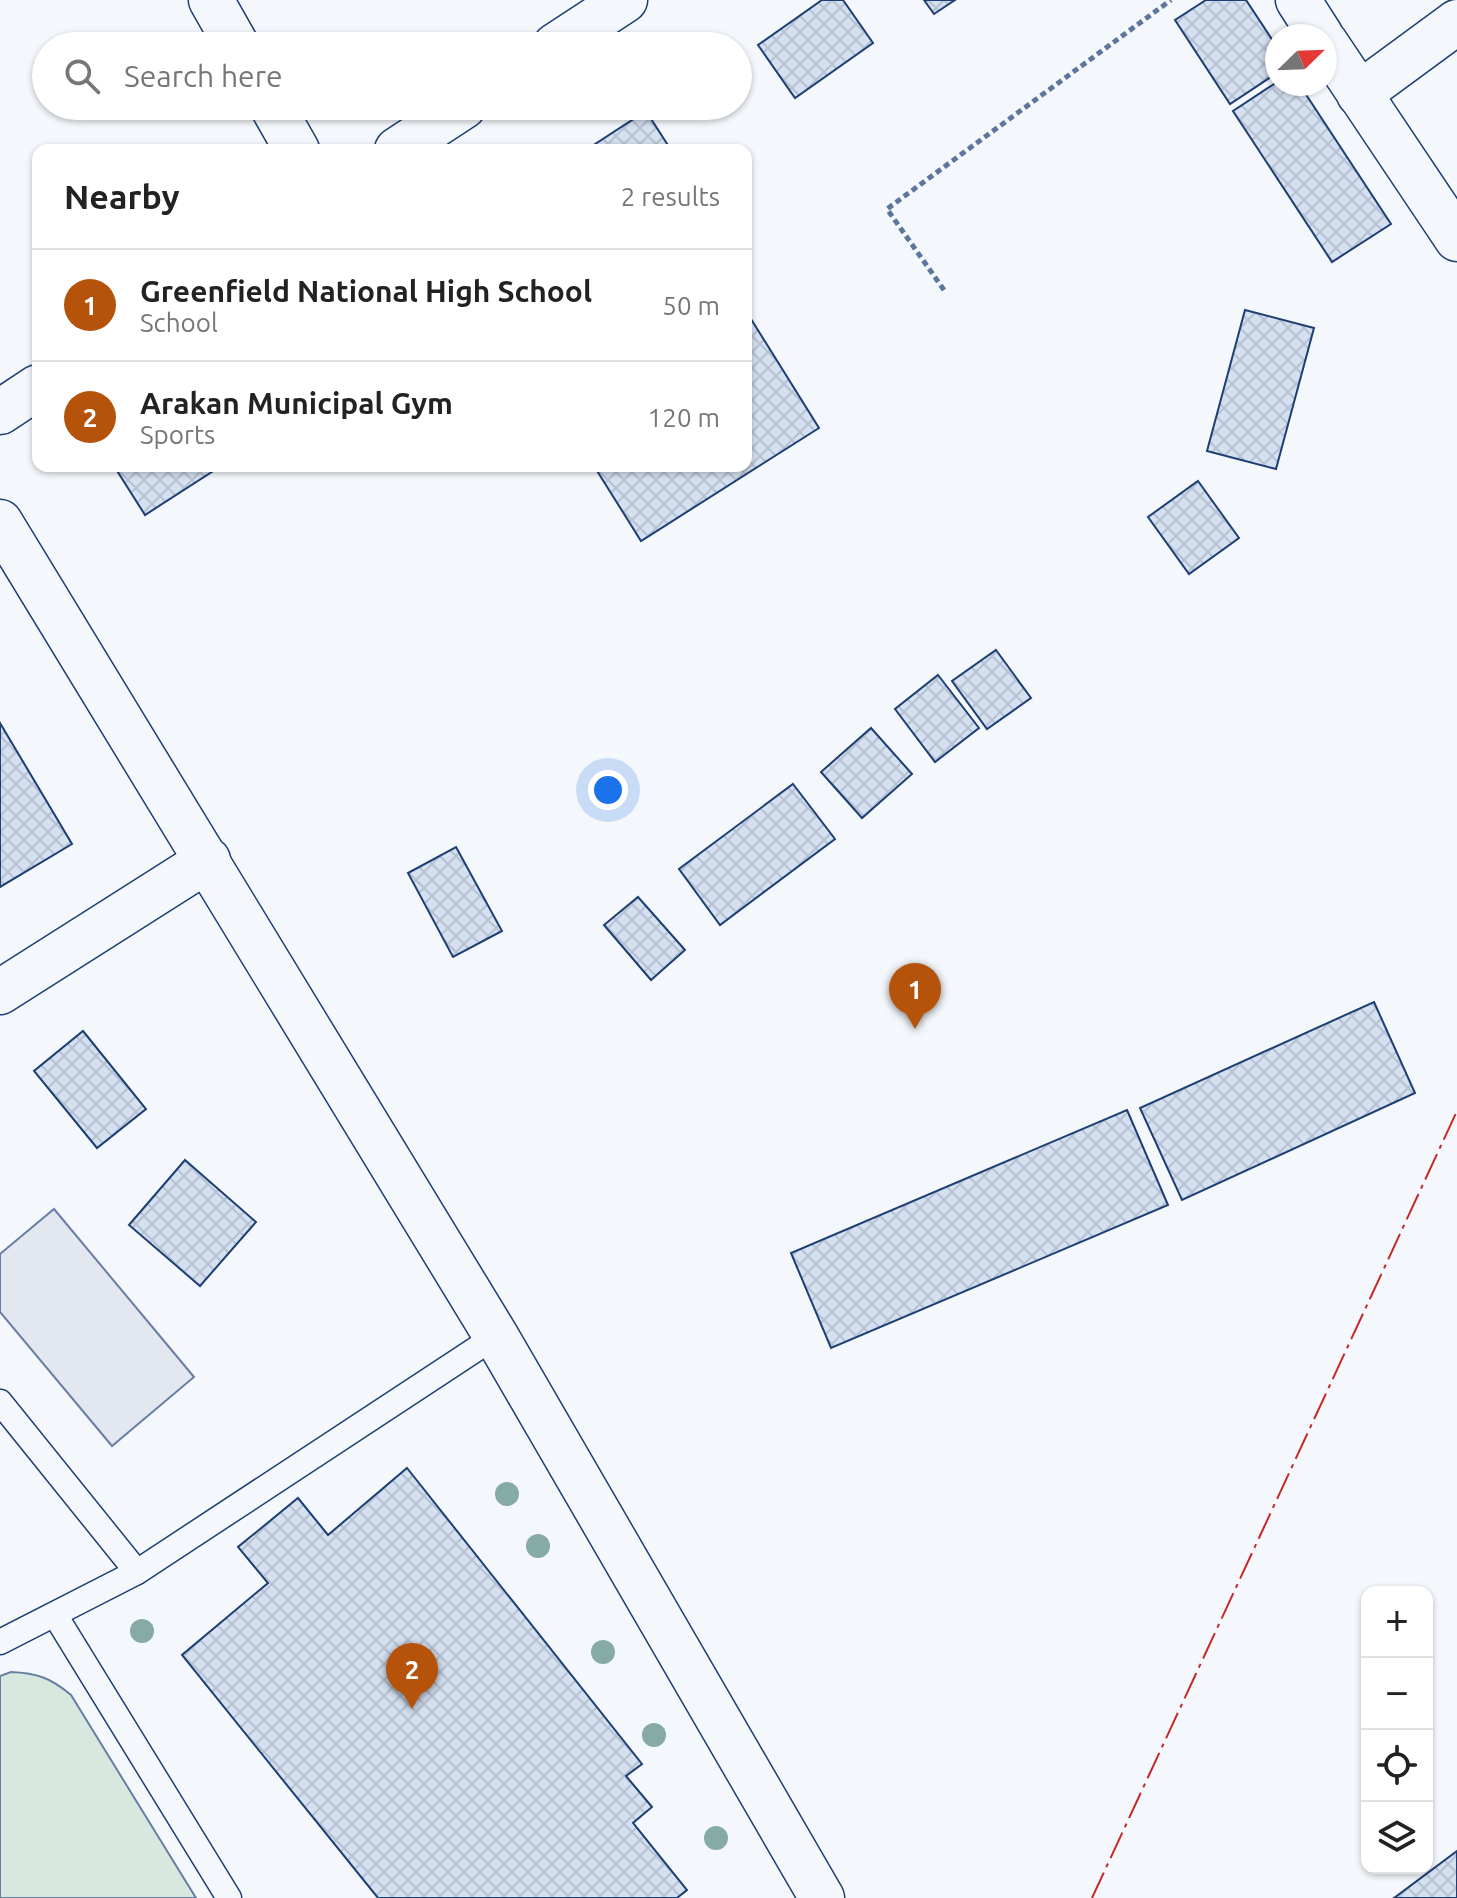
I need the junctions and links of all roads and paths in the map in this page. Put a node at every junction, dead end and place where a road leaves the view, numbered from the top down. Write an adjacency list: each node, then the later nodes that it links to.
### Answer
1 (211, 0): 7 (street)
2 (625, 0): 8 (street)
3 (1171, 0): 16 (path)
4 (1298, 0): 6 (street)
5 (1457, 22): 10 (street)
6 (1313, 24)
7 (229, 32)
8 (576, 32)
9 (1337, 60): 10 (street)
10 (1359, 94): 15 (street)
11 (280, 120): 13 (street)
12 (443, 120): 14 (street)
13 (294, 144)
14 (406, 144)
15 (1457, 239)
16 (944, 290)
17 (32, 391): 18 (street)
18 (0, 412)
19 (0, 522): 20 (street)
20 (208, 860): 21 (street); 22 (street)
21 (0, 992)
22 (496, 1336): 24 (lane); 28 (street)
23 (0, 1402): 24 (lane)
24 (137, 1572): 25 (lane)
25 (55, 1615): 26 (lane); 27 (lane)
26 (0, 1642)
27 (229, 1898)
28 (822, 1898)

